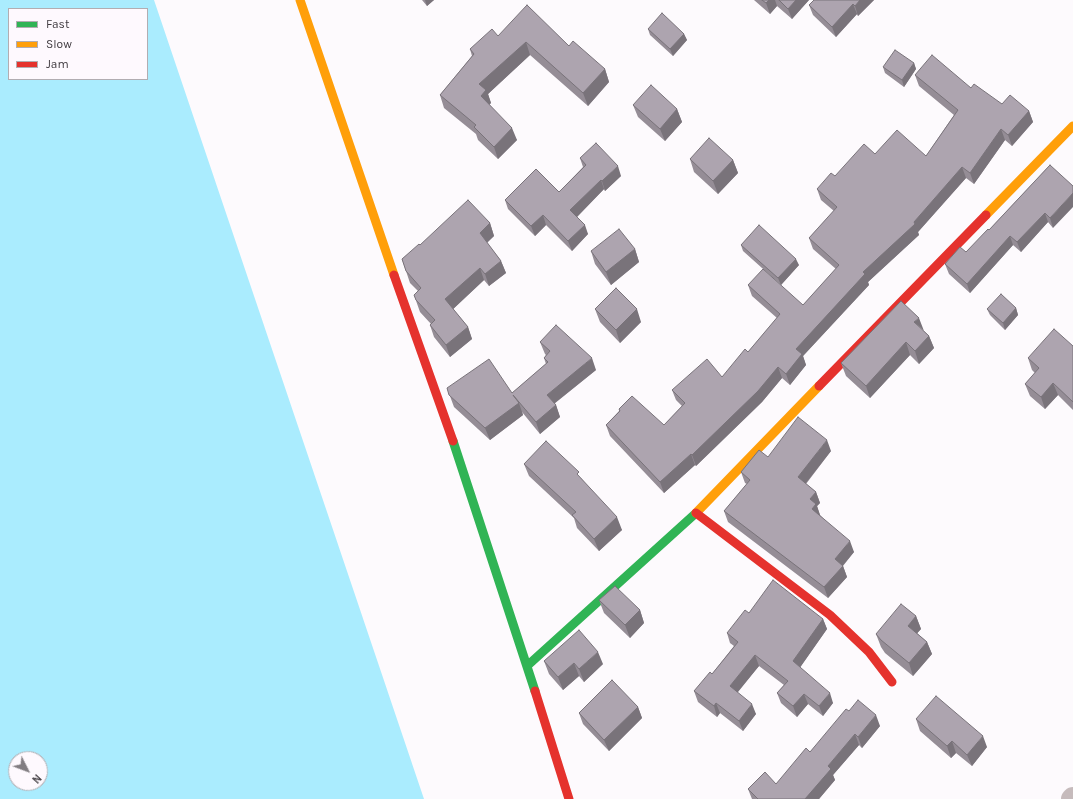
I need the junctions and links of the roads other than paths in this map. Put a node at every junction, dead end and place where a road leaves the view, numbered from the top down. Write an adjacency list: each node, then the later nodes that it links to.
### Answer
1 (300, 0): 4 (street)
2 (1073, 126): 3 (street)
3 (696, 513): 4 (street); 5 (street)
4 (528, 666): 6 (street)
5 (892, 682)
6 (569, 799)

